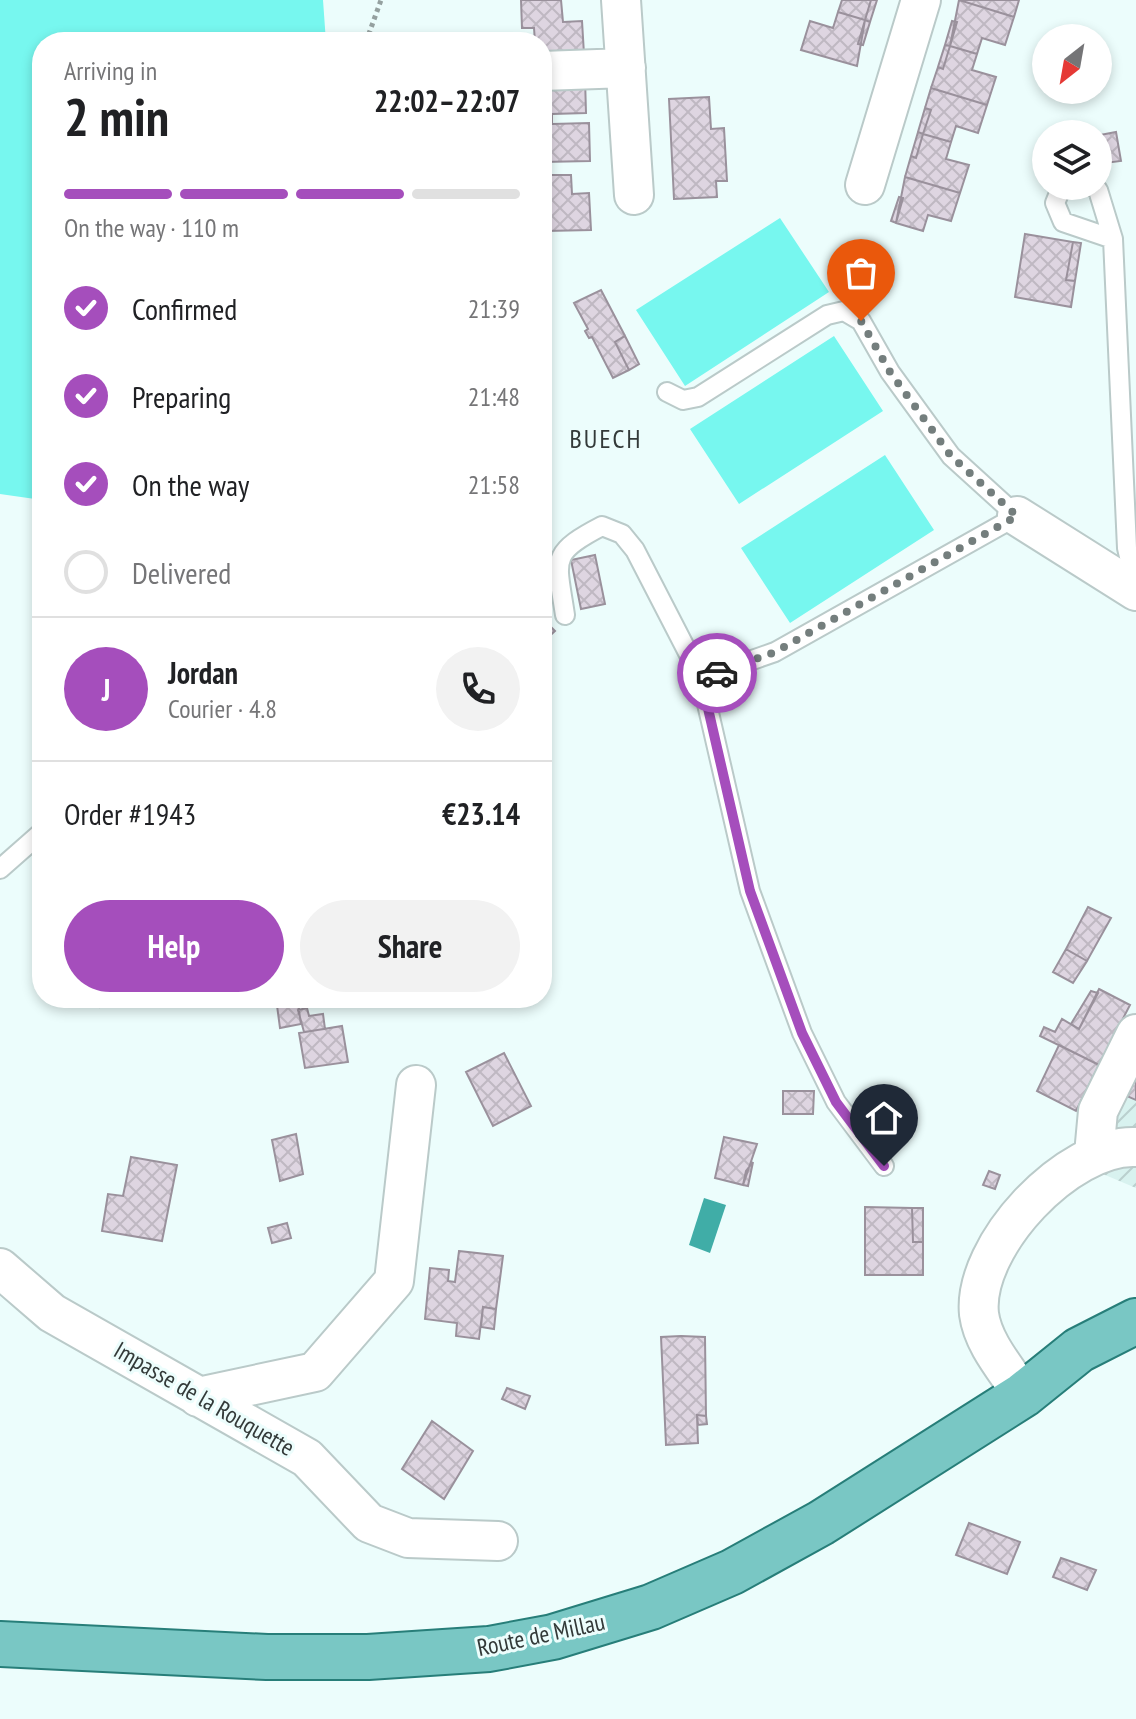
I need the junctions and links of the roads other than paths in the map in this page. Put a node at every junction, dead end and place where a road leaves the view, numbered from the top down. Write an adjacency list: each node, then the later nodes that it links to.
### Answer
1 (621, 0): 3 (street)
2 (921, 0): 5 (street)
3 (626, 68): 4 (street); 6 (street)
4 (552, 71)
5 (865, 185)
6 (634, 195)
7 (1056, 200): 9 (lane)
8 (1101, 200): 9 (lane)
9 (1113, 239): 12 (lane)
10 (667, 392): 11 (lane)
11 (1017, 516): 12 (street); 14 (lane)
12 (1136, 589)
13 (565, 615): 14 (lane)
14 (701, 678): 21 (lane)
15 (32, 841): 16 (lane)
16 (0, 869)
17 (1136, 1034): 20 (street)
18 (416, 1085): 26 (street)
19 (1136, 1147): 20 (street)
20 (1094, 1154): 25 (street)
21 (884, 1166)
22 (0, 1268): 26 (street, Impasse de la Rouquette)
23 (1136, 1321): 25 (main road, Route de Millau)
24 (1136, 1353): 25 (main road, Route de Millau)
25 (1023, 1395): 28 (main road, Route de Millau)
26 (198, 1397): 27 (street, Impasse de la Rouquette)
27 (498, 1541)
28 (0, 1644)

